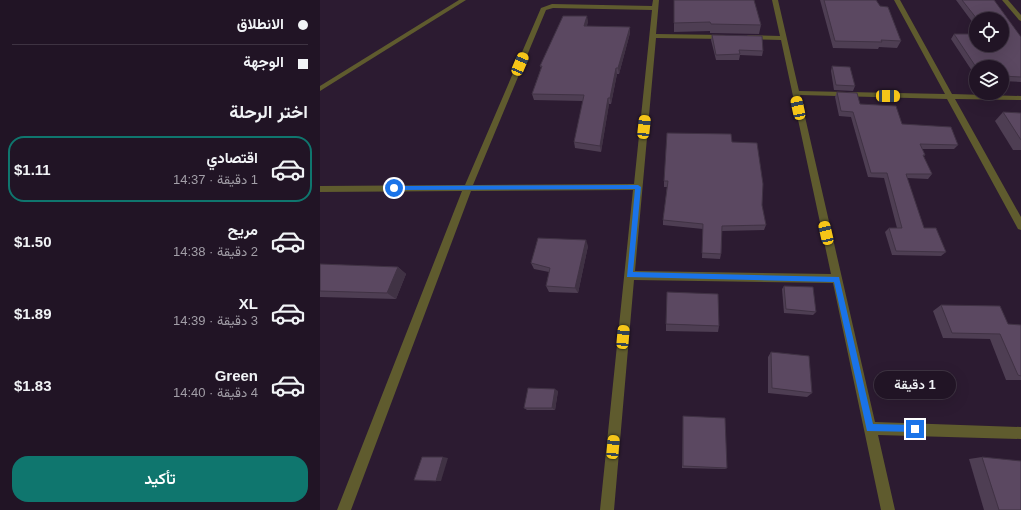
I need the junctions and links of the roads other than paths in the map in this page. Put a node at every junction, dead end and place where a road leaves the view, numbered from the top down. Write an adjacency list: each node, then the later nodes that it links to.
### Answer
1 (463, 0): 11 (street)
2 (775, 0): 10 (street)
3 (897, 0): 13 (street)
4 (1005, 0): 6 (street)
5 (656, 4): 7 (street); 15 (street)
6 (1020, 16)
7 (652, 36): 8 (street); 16 (street)
8 (729, 37)
9 (737, 37): 10 (street)
10 (783, 38): 12 (street)
11 (320, 89)
12 (795, 93): 13 (street); 20 (street)
13 (951, 98): 14 (street); 18 (street)
14 (1021, 98)
15 (468, 187): 16 (street); 17 (street); 23 (street)
16 (638, 187): 19 (street)
17 (320, 188)
18 (1021, 226)
19 (629, 275): 20 (street); 24 (street)
20 (837, 279): 21 (street)
21 (870, 428): 22 (street); 25 (street)
22 (1021, 433)
23 (344, 510)
24 (607, 510)
25 (888, 510)

